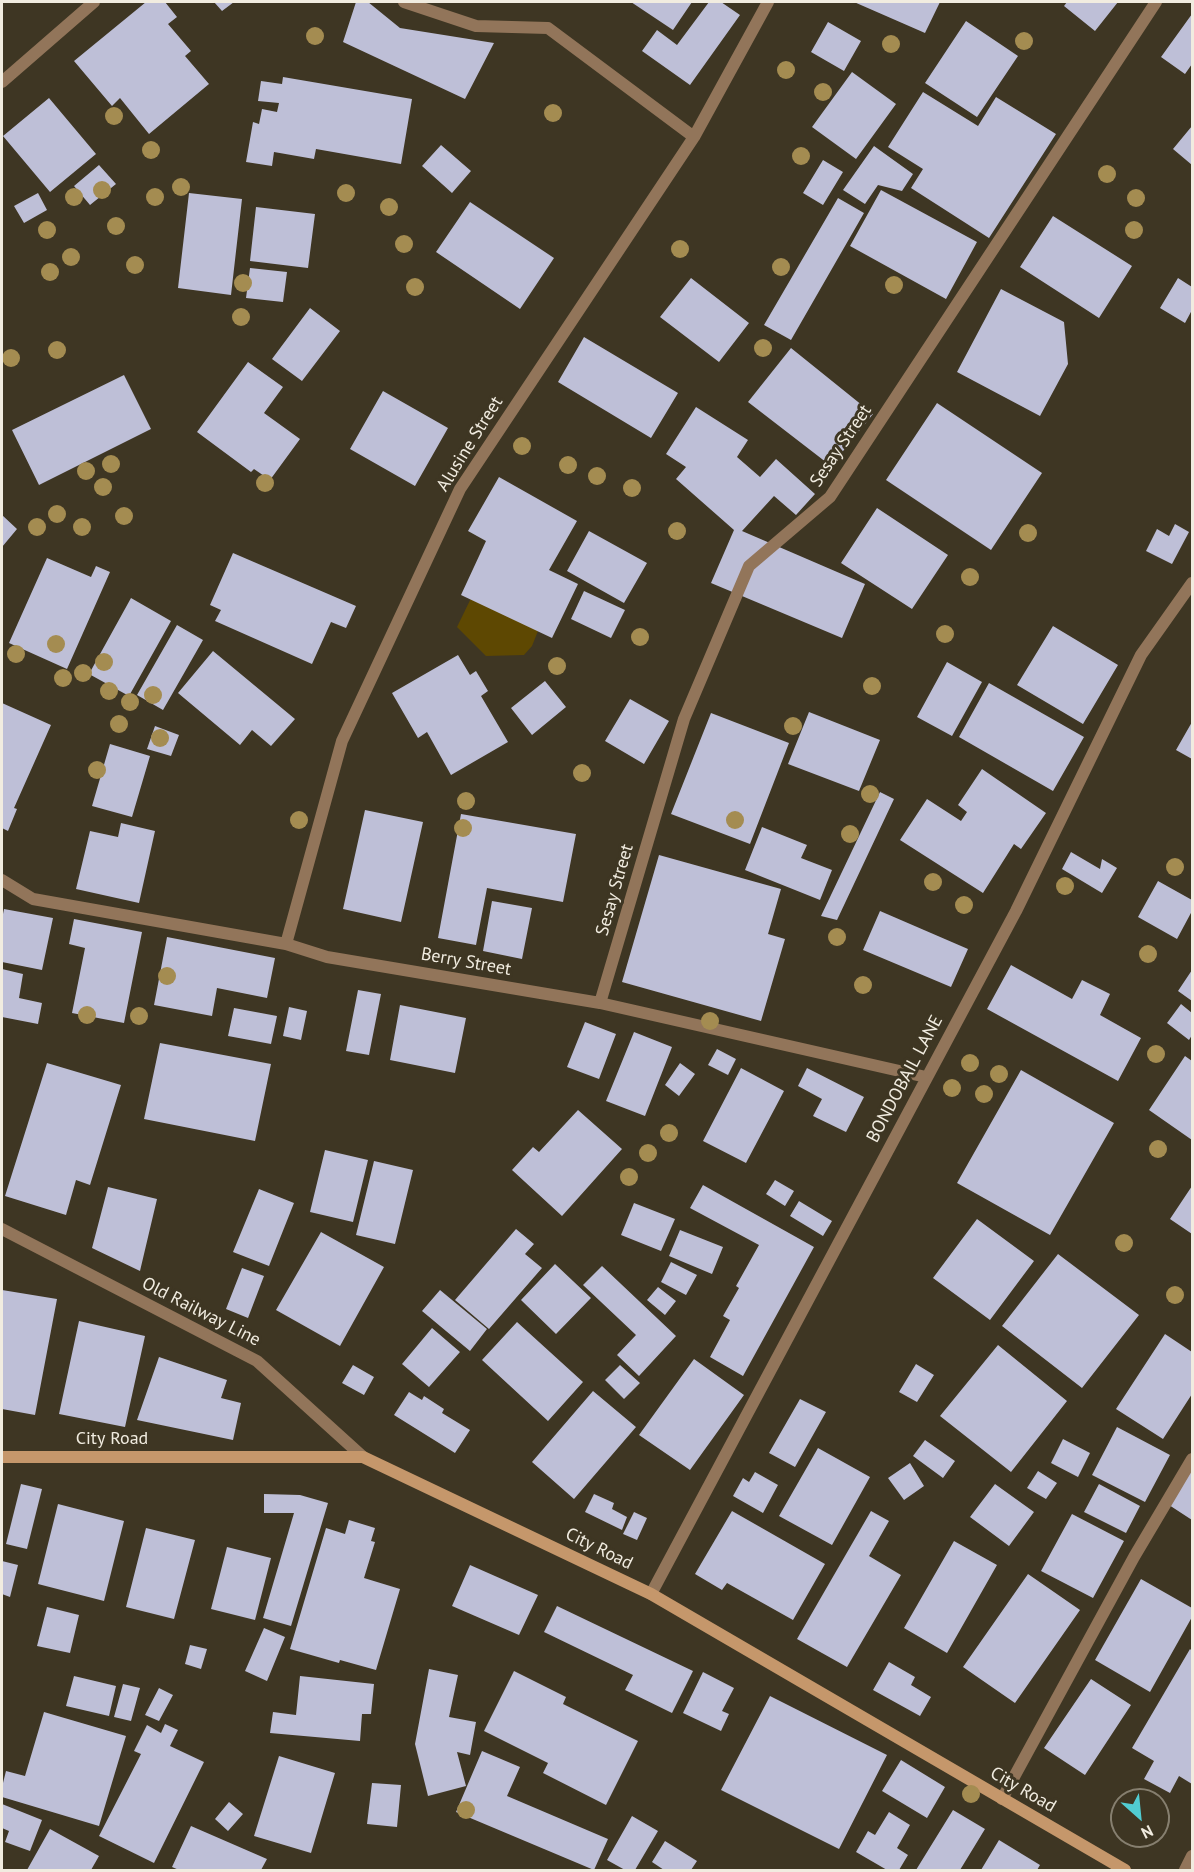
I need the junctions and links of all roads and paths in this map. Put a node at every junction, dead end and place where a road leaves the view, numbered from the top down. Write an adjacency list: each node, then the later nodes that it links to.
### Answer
1 (94, 2): 5 (street)
2 (404, 2): 6 (street)
3 (768, 2): 6 (street, Alusine Street)
4 (1156, 2): 10 (street, Sesay Street)
5 (2, 82)
6 (694, 137): 9 (street, Alusine Street)
7 (1192, 583): 11 (street, BONDOBAIL LANE)
8 (2, 880): 9 (street, Berry Street)
9 (286, 944): 10 (street, Berry Street)
10 (600, 1004): 11 (street, Berry Street)
11 (926, 1077): 16 (street, BONDOBAIL LANE)
12 (2, 1229): 14 (street, Old Railway Line)
13 (2, 1456): 14 (main road, City Road)
14 (363, 1456): 16 (main road, City Road)
15 (1192, 1459): 17 (street)
16 (651, 1594): 17 (main road, City Road)
17 (1002, 1799): 19 (main road, City Road)
18 (1192, 1856): 20 (street)
19 (1125, 1870)
20 (1185, 1870)

